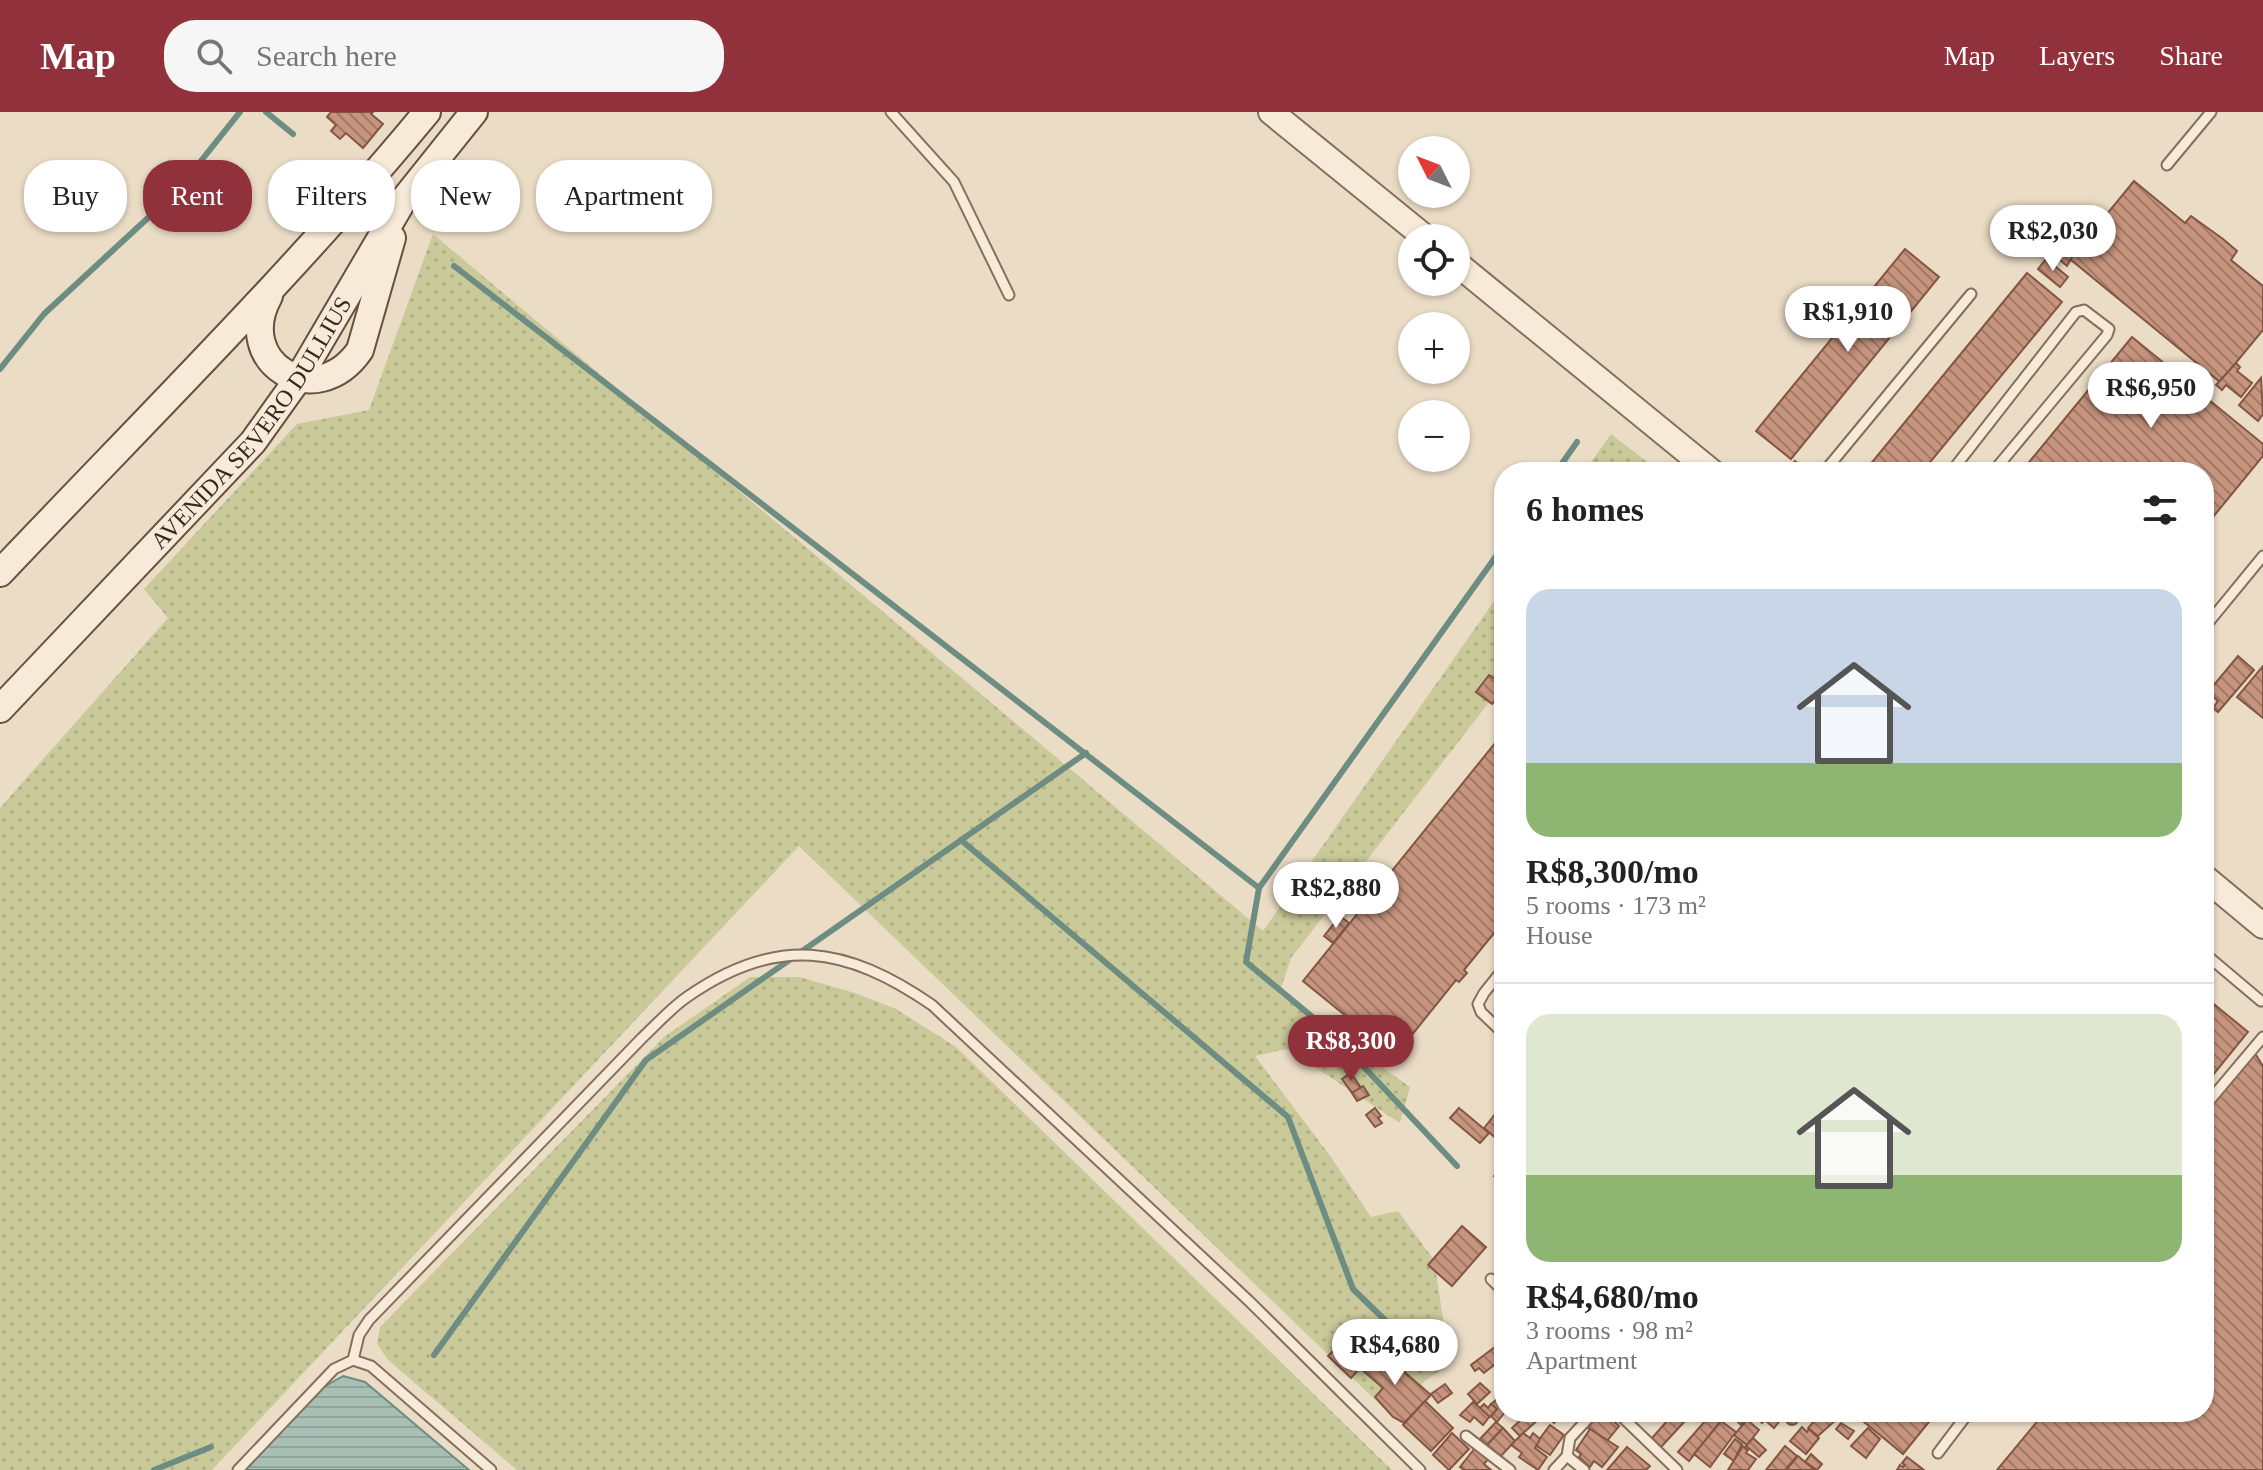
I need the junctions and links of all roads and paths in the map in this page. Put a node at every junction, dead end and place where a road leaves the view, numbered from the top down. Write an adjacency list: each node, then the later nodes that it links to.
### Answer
1 (427, 112): 9 (main road)
2 (474, 112): 7 (main road, AVENIDA SEVERO DULLIUS)
3 (891, 112): 12 (lane)
4 (1271, 112): 8 (street)
5 (2211, 112): 6 (lane)
6 (2167, 165)
7 (402, 202): 13 (main road, AVENIDA SEVERO DULLIUS); 13 (main road)
8 (1409, 224)
9 (296, 262): 13 (main road); 19 (main road)
10 (1470, 274): 14 (street)
11 (1971, 294): 15 (lane)
12 (1009, 295)
13 (298, 379): 21 (main road, AVENIDA SEVERO DULLIUS)
14 (1700, 462)
15 (1832, 462)
16 (1959, 462): 17 (lane)
17 (2001, 462)
18 (2263, 556): 20 (lane)
19 (0, 573)
20 (2214, 616)
21 (0, 709)
22 (2214, 885): 23 (street)
23 (2263, 926)
24 (2214, 961): 26 (lane)
25 (1494, 980): 27 (lane)
26 (2261, 1001)
27 (1494, 1024)
28 (2263, 1037): 29 (lane)
29 (2214, 1095)
30 (1491, 1279): 31 (lane)
31 (1494, 1282)
32 (353, 1360): 39 (lane); 40 (lane); 41 (lane)
33 (1585, 1422): 38 (lane)
34 (1627, 1422): 45 (lane)
35 (1961, 1422): 37 (lane)
36 (1466, 1436): 42 (lane)
37 (1938, 1453)
38 (1567, 1456): 43 (lane); 44 (lane)
39 (238, 1470)
40 (491, 1470)
41 (1420, 1470)
42 (1510, 1470)
43 (1554, 1470)
44 (1584, 1470)
45 (1677, 1470)

